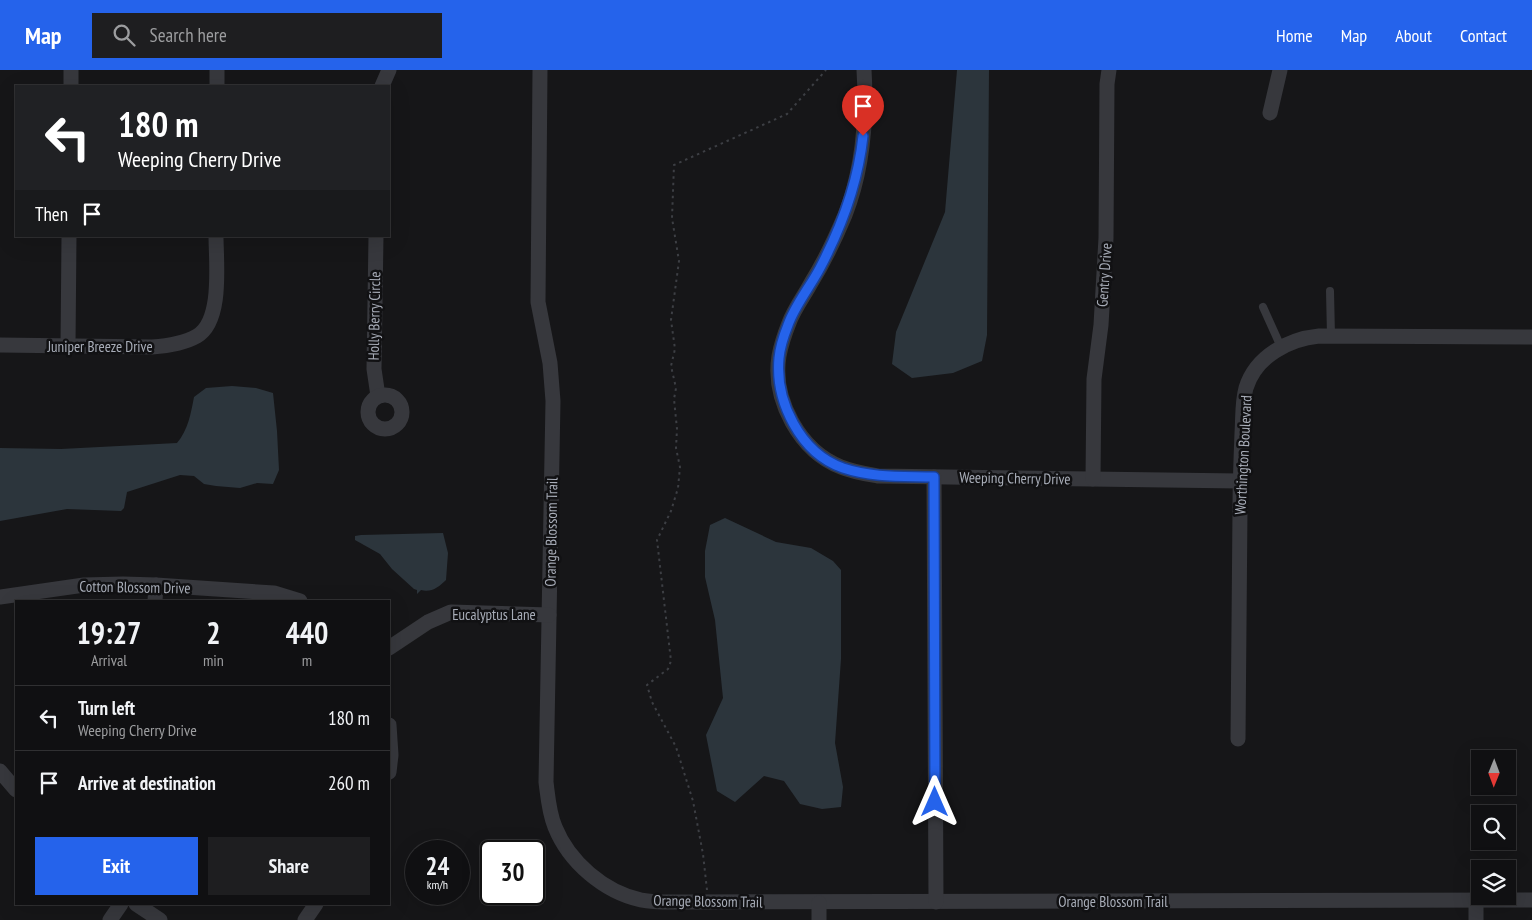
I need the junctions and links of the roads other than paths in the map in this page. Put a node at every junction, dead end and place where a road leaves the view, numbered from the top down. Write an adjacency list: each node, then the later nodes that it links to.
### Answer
1 (71, 70): 8 (street)
2 (217, 70): 9 (street)
3 (389, 70): 10 (street)
4 (540, 70): 30 (street, Orange Blossom Trail)
5 (864, 70): 23 (street, Weeping Cherry Drive)
6 (1109, 70): 24 (street, Gentry Drive)
7 (1280, 70): 11 (street)
8 (71, 85)
9 (217, 85)
10 (382, 85)
11 (1270, 113)
12 (69, 237): 20 (street)
13 (216, 237): 20 (street, Juniper Breeze Drive)
14 (376, 237): 22 (street, Holly Berry Circle)
15 (1330, 291): 17 (lane)
16 (1263, 307): 21 (lane)
17 (1331, 336): 18 (street, Worthington Boulevard); 21 (street, Worthington Boulevard)
18 (1532, 337)
19 (0, 345): 20 (street, Juniper Breeze Drive)
20 (68, 346)
21 (1282, 347): 25 (street, Worthington Boulevard)
22 (378, 396)
23 (934, 477): 24 (street, Weeping Cherry Drive); 41 (street)
24 (1093, 480): 25 (street, Weeping Cherry Drive)
25 (1240, 481): 32 (street, Worthington Boulevard)
26 (156, 585): 27 (street, Cotton Blossom Drive); 28 (street); 29 (street, Cotton Blossom Drive)
27 (0, 597)
28 (155, 600)
29 (297, 600)
30 (549, 615): 31 (street, Eucalyptus Lane); 40 (street, Orange Blossom Trail)
31 (390, 647)
32 (1238, 739)
33 (390, 740): 34 (street)
34 (390, 764)
35 (0, 771): 36 (street)
36 (15, 789)
37 (1471, 900): 41 (street, Orange Blossom Trail)
38 (1516, 900): 39 (street, Orange Blossom Trail)
39 (1532, 900)
40 (819, 902): 41 (street, Orange Blossom Trail); 49 (street)
41 (936, 902)
42 (120, 905): 46 (street)
43 (138, 905): 47 (street)
44 (315, 905): 48 (street)
45 (1476, 905): 50 (street)
46 (110, 920)
47 (160, 920)
48 (305, 920)
49 (819, 920)
50 (1476, 920)

